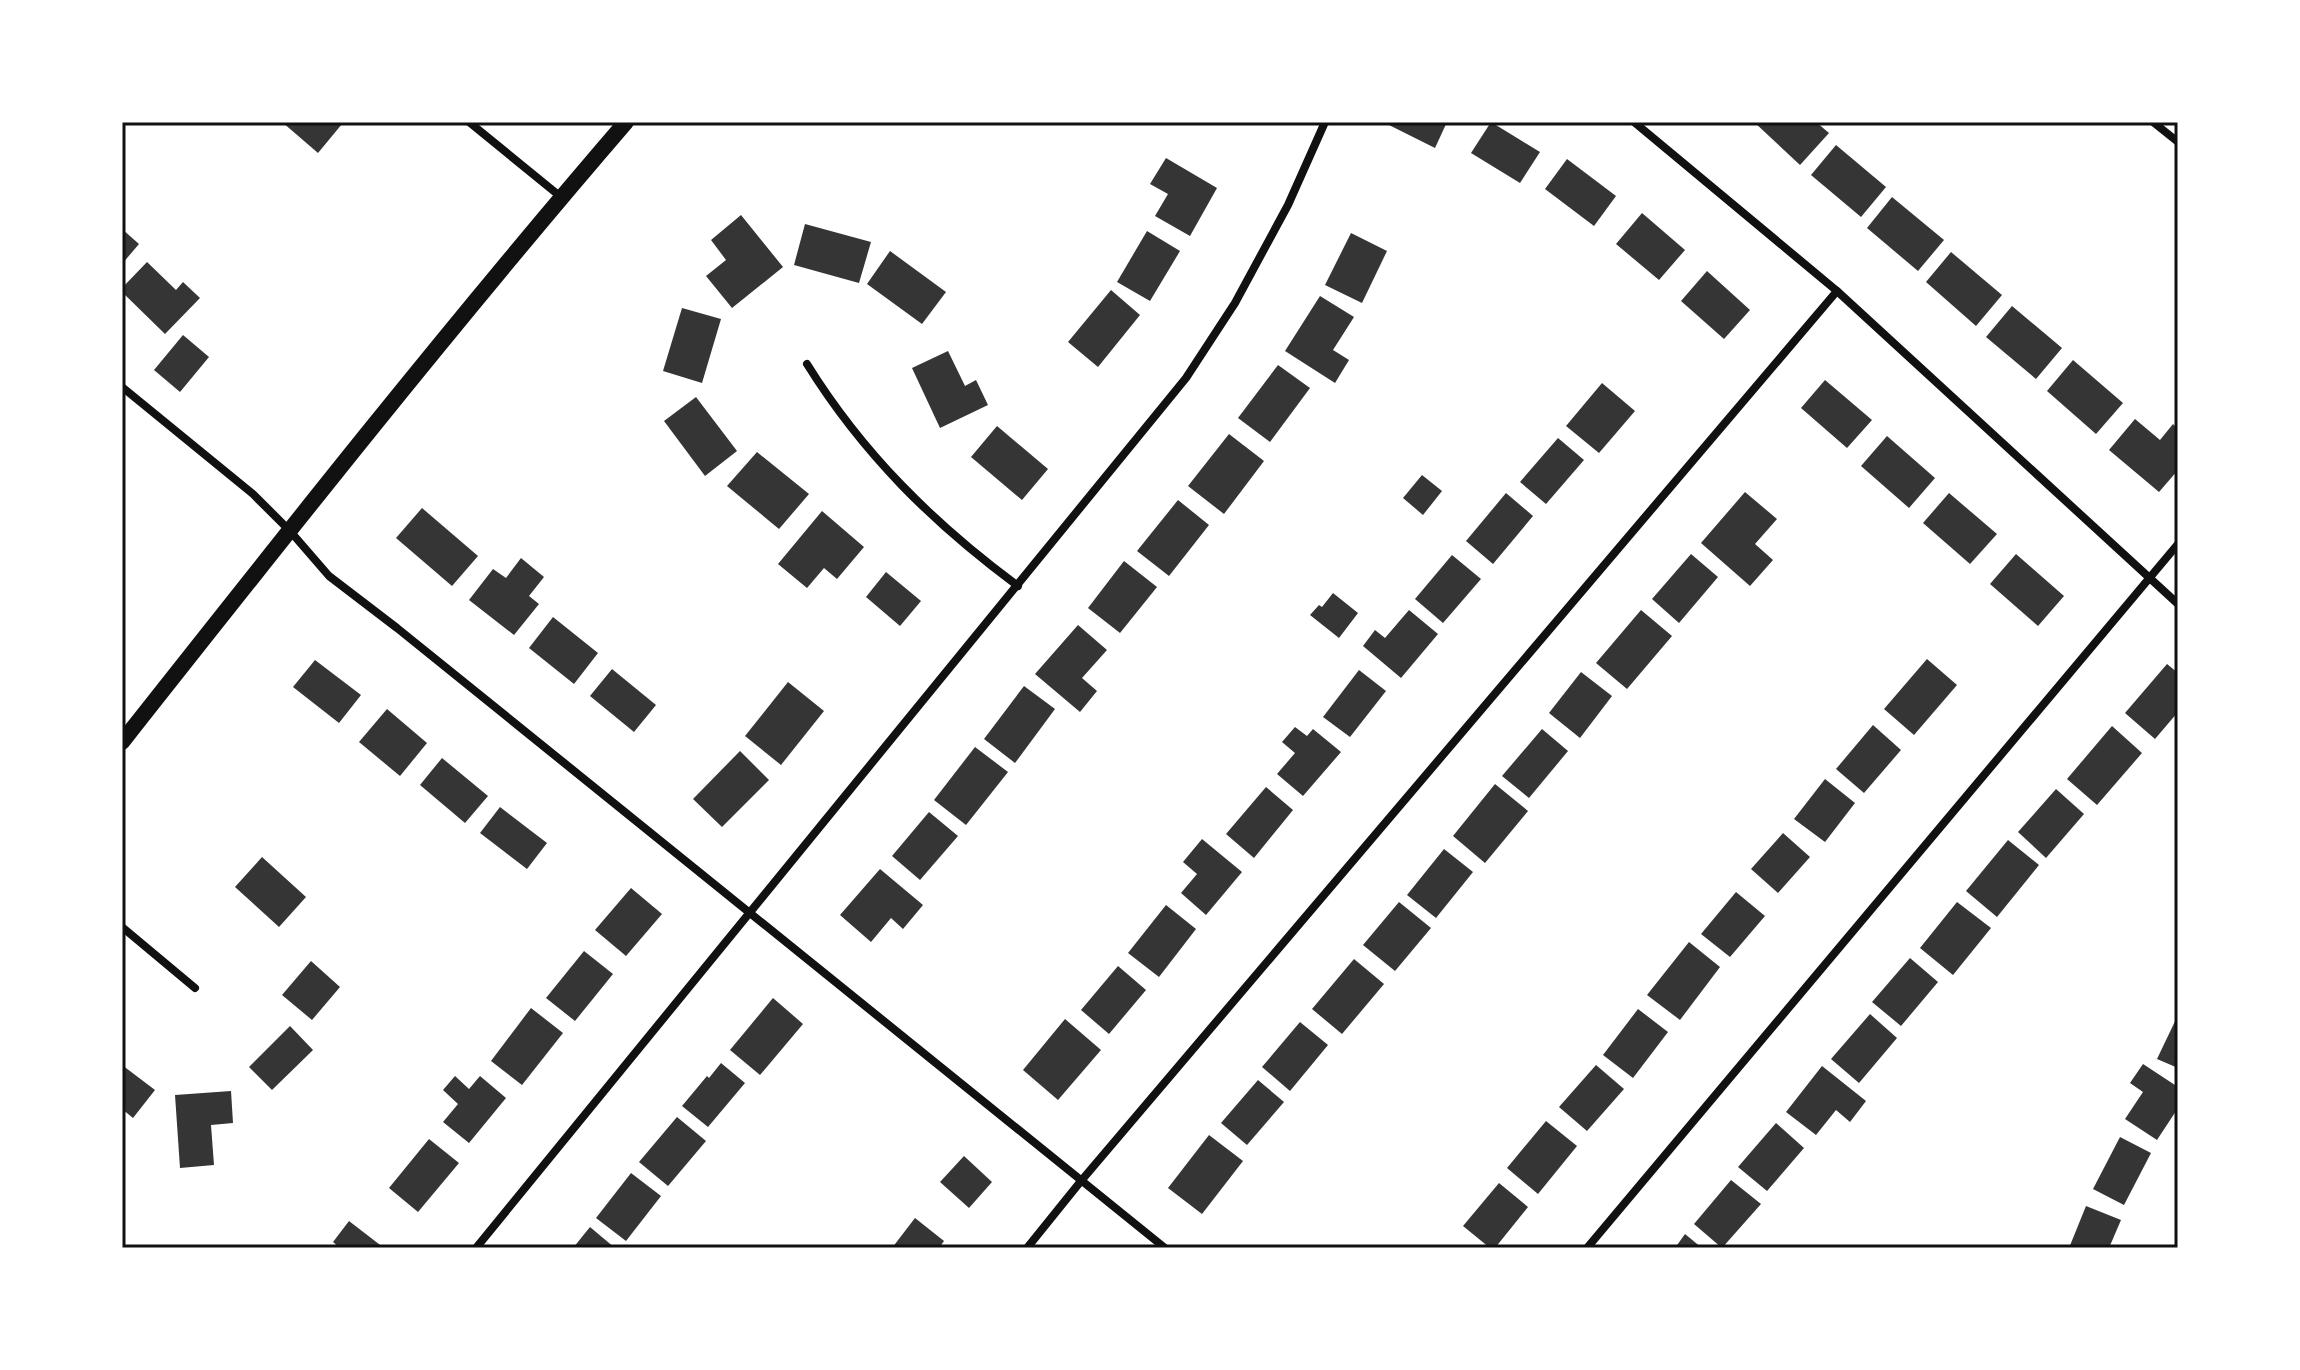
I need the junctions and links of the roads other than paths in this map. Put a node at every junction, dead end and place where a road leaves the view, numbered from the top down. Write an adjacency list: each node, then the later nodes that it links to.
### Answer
1 (469, 122): 7 (street)
2 (626, 122): 7 (main road)
3 (1325, 122): 14 (street)
4 (1634, 122): 8 (street)
5 (2153, 122): 6 (street)
6 (2178, 142)
7 (561, 197): 11 (main road)
8 (1837, 291): 13 (street); 20 (street)
9 (807, 364): 14 (street)
10 (122, 387): 11 (street)
11 (290, 531): 16 (main road); 17 (street)
12 (2178, 544): 13 (street)
13 (2149, 578): 15 (street); 24 (street)
14 (1018, 586): 17 (street)
15 (2178, 604)
16 (122, 742)
17 (749, 912): 20 (street); 21 (street)
18 (122, 927): 19 (street)
19 (195, 988)
20 (1081, 1181): 22 (street); 23 (street)
21 (476, 1248)
22 (1027, 1248)
23 (1165, 1248)
24 (1587, 1248)

